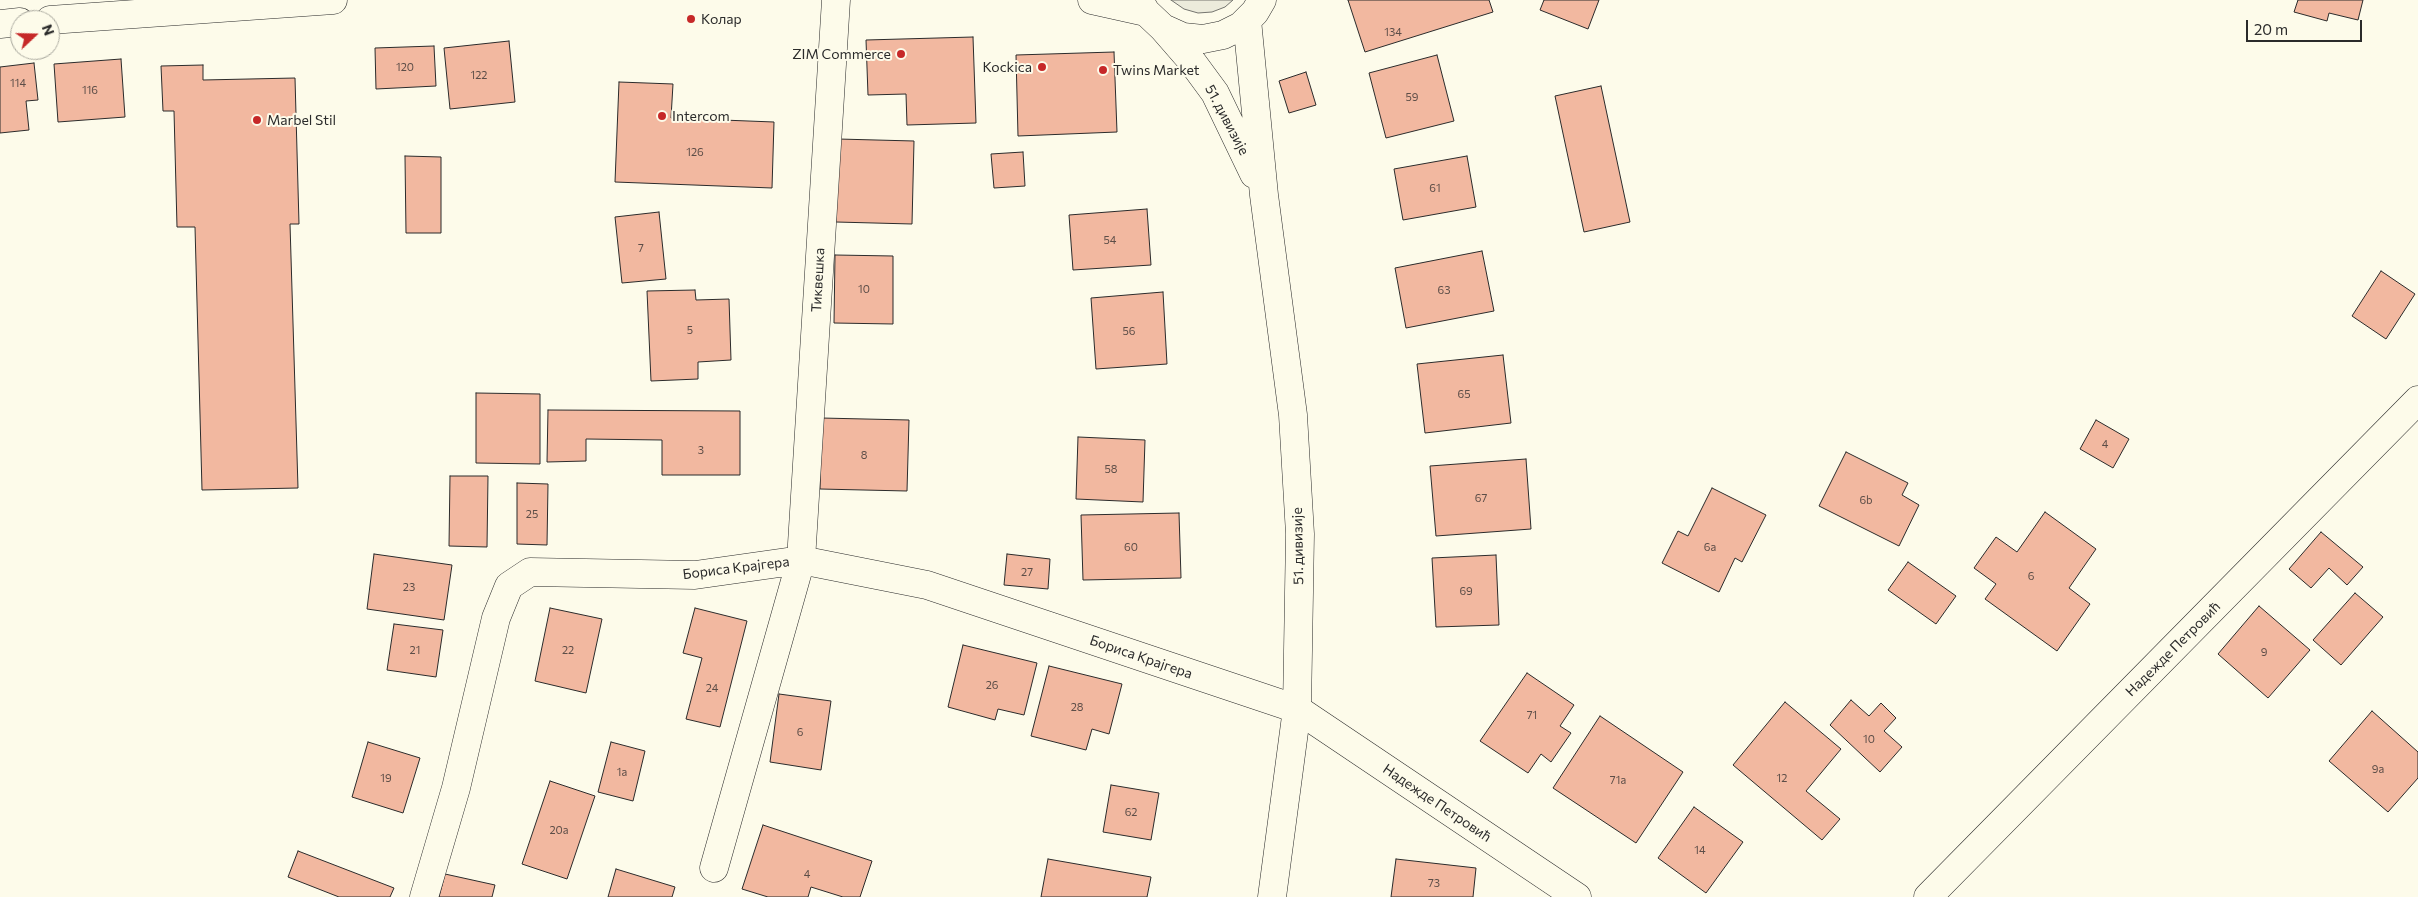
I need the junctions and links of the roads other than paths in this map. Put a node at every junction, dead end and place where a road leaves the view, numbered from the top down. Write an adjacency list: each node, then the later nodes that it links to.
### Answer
1 (333, 0): 6 (street)
2 (836, 0): 9 (street, Тиквешка)
3 (1092, 0): 5 (street)
4 (1259, 8): 5 (street); 7 (street, 51. дивизије)
5 (1149, 13): 7 (street, 51. дивизије)
6 (60, 19)
7 (1264, 195): 10 (street, 51. дивизије)
8 (2418, 400): 15 (street, Надежде Петровић)
9 (801, 560): 10 (street, Бориса Крајгера); 11 (street, Тиквешка); 12 (street, Бориса Крајгера)
10 (1297, 709): 13 (street, 51. дивизије); 14 (street, Надежде Петровић)
11 (714, 868)
12 (424, 897)
13 (1272, 897)
14 (1577, 897)
15 (1928, 897)

